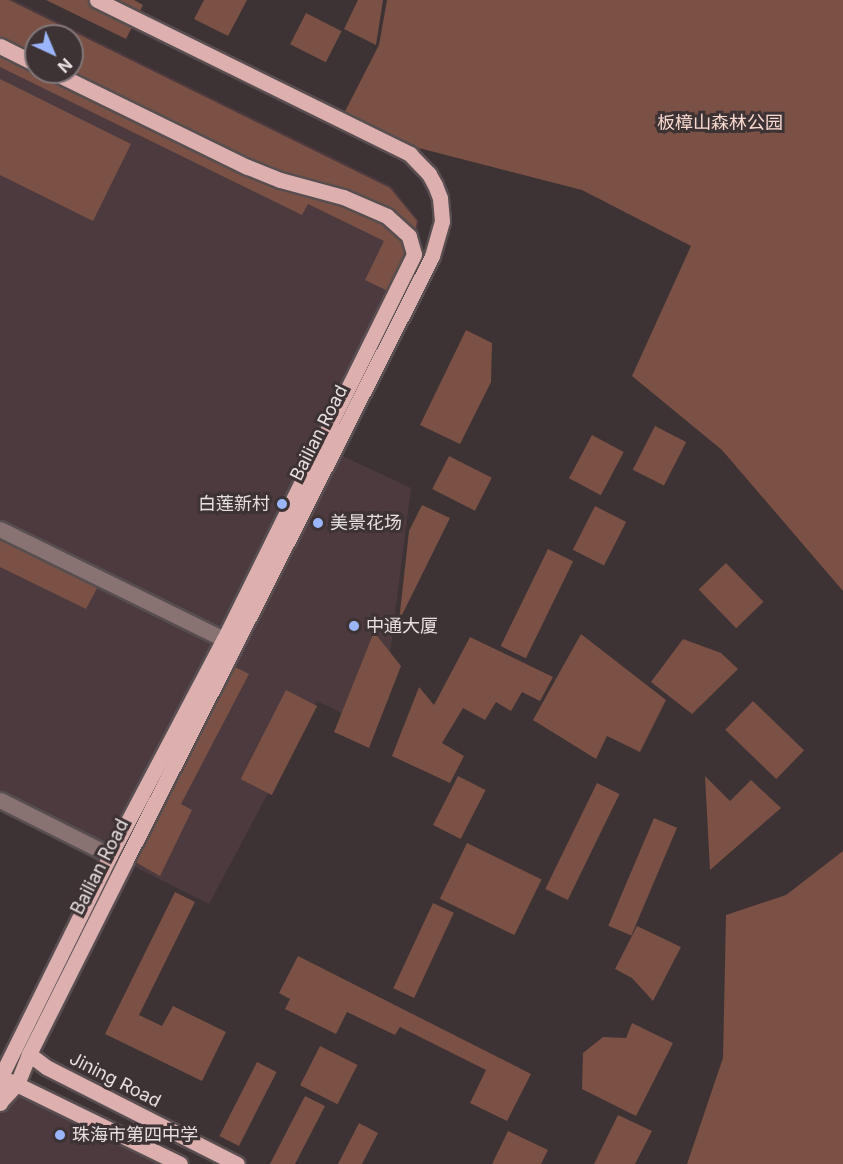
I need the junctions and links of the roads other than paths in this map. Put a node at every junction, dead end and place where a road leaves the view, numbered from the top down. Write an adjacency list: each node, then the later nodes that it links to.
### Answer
1 (98, 0): 9 (main road, Bailian Road)
2 (0, 46): 3 (main road)
3 (24, 58)
4 (77, 84): 6 (main road, Bailian Road)
5 (0, 529): 6 (street)
6 (224, 639): 8 (main road, Bailian Road)
7 (0, 800): 8 (street)
8 (110, 855): 10 (main road, Bailian Road)
9 (29, 1054): 10 (main road); 11 (main road, Bailian Road); 14 (main road, Jining Road)
10 (3, 1066): 11 (main road); 12 (main road, Bailian Road)
11 (18, 1084): 12 (main road, Bailian Road); 13 (main road)
12 (0, 1103)
13 (180, 1164)
14 (237, 1164)

